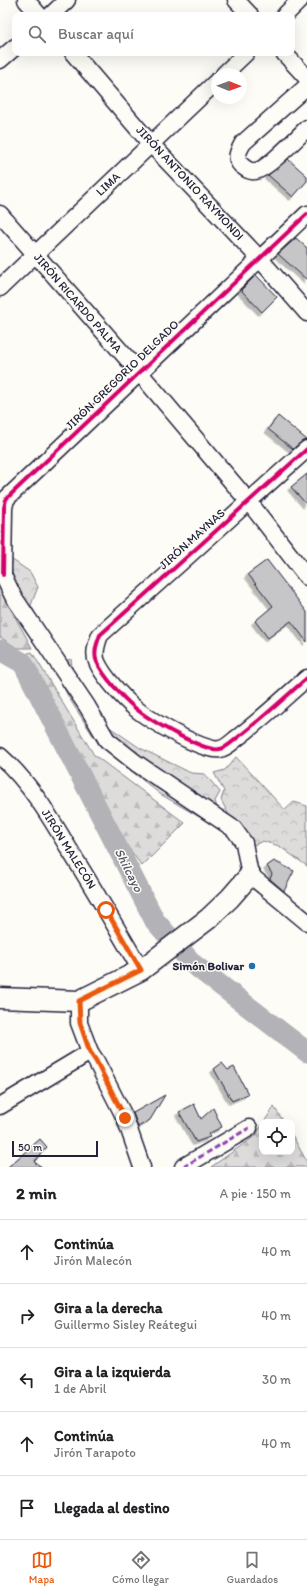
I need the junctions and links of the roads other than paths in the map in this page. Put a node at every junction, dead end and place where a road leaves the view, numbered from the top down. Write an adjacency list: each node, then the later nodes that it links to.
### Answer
1 (26, 0): 5 (street)
2 (67, 0): 6 (street)
3 (236, 0): 7 (street)
4 (300, 0): 8 (street)
5 (36, 12)
6 (54, 12)
7 (247, 12)
8 (288, 12)
9 (12, 50): 13 (street)
10 (76, 56): 18 (street, JIRÓN ANTONIO RAYMONDI)
11 (243, 56): 14 (street)
12 (286, 56): 16 (street)
13 (0, 60)
14 (230, 68)
15 (211, 87): 18 (street, LIMA)
16 (305, 89): 17 (street)
17 (307, 128)
18 (151, 144): 21 (street, LIMA); 22 (street, JIRÓN ANTONIO RAYMONDI)
19 (0, 214): 21 (street, JIRÓN RICARDO PALMA)
20 (307, 214): 22 (street, JIRÓN GREGORIO DELGADO)
21 (35, 254): 23 (street, LIMA); 25 (street, JIRÓN RICARDO PALMA)
22 (259, 258): 24 (street, JIRÓN ANTONIO RAYMONDI); 25 (street, JIRÓN GREGORIO DELGADO)
23 (0, 288)
24 (307, 314)
25 (139, 372): 27 (street, JIRÓN RICARDO PALMA); 28 (street, JIRÓN GREGORIO DELGADO)
26 (307, 448): 27 (street, JIRÓN MAYNAS)
27 (249, 502): 29 (street, JIRÓN RICARDO PALMA); 30 (street, JIRÓN MAYNAS)
28 (2, 572): 32 (street)
29 (307, 577)
30 (307, 678)
31 (0, 756): 34 (street, JIRÓN MALECÓN)
32 (250, 875): 33 (street); 34 (main road)
33 (307, 922)
34 (141, 970): 36 (main road)
35 (0, 998): 36 (main road)
36 (79, 1001): 37 (street)
37 (90, 1052): 38 (street); 40 (street)
38 (0, 1106)
39 (249, 1128): 41 (street)
40 (142, 1167)
41 (183, 1167)

